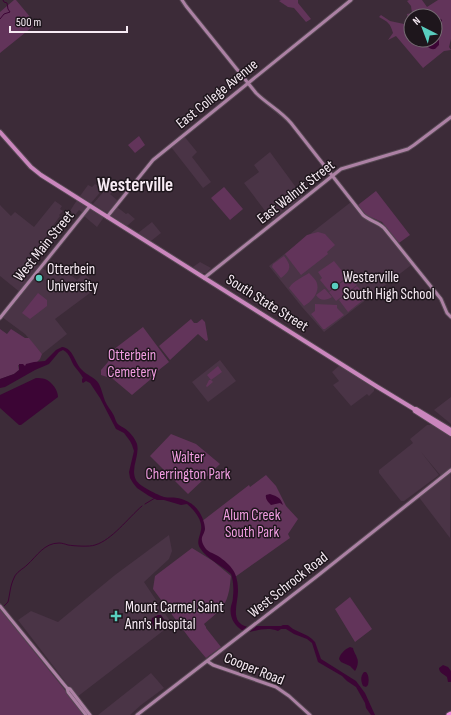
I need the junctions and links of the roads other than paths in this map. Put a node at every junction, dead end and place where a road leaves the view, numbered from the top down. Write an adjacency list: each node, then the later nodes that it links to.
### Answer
1 (182, 0): 3 (main road)
2 (351, 0): 3 (main road, East College Avenue)
3 (248, 83): 6 (main road); 8 (main road, East College Avenue)
4 (451, 117): 6 (main road, East Walnut Street)
5 (0, 132): 7 (main road, South State Street)
6 (333, 176): 9 (main road, East Walnut Street); 11 (main road)
7 (90, 206): 8 (main road, South State Street); 10 (main road, West Main Street)
8 (107, 216): 9 (main road, South State Street)
9 (204, 278): 12 (main road, South State Street)
10 (0, 317)
11 (451, 317)
12 (431, 420): 13 (main road); 14 (main road)
13 (449, 429)
14 (451, 434)
15 (451, 470): 17 (main road, West Schrock Road)
16 (0, 606): 18 (main road)
17 (207, 662): 21 (main road, West Schrock Road); 22 (main road, Cooper Road)
18 (67, 688): 19 (main road); 20 (main road)
19 (86, 715)
20 (90, 715)
21 (137, 715)
22 (310, 715)

